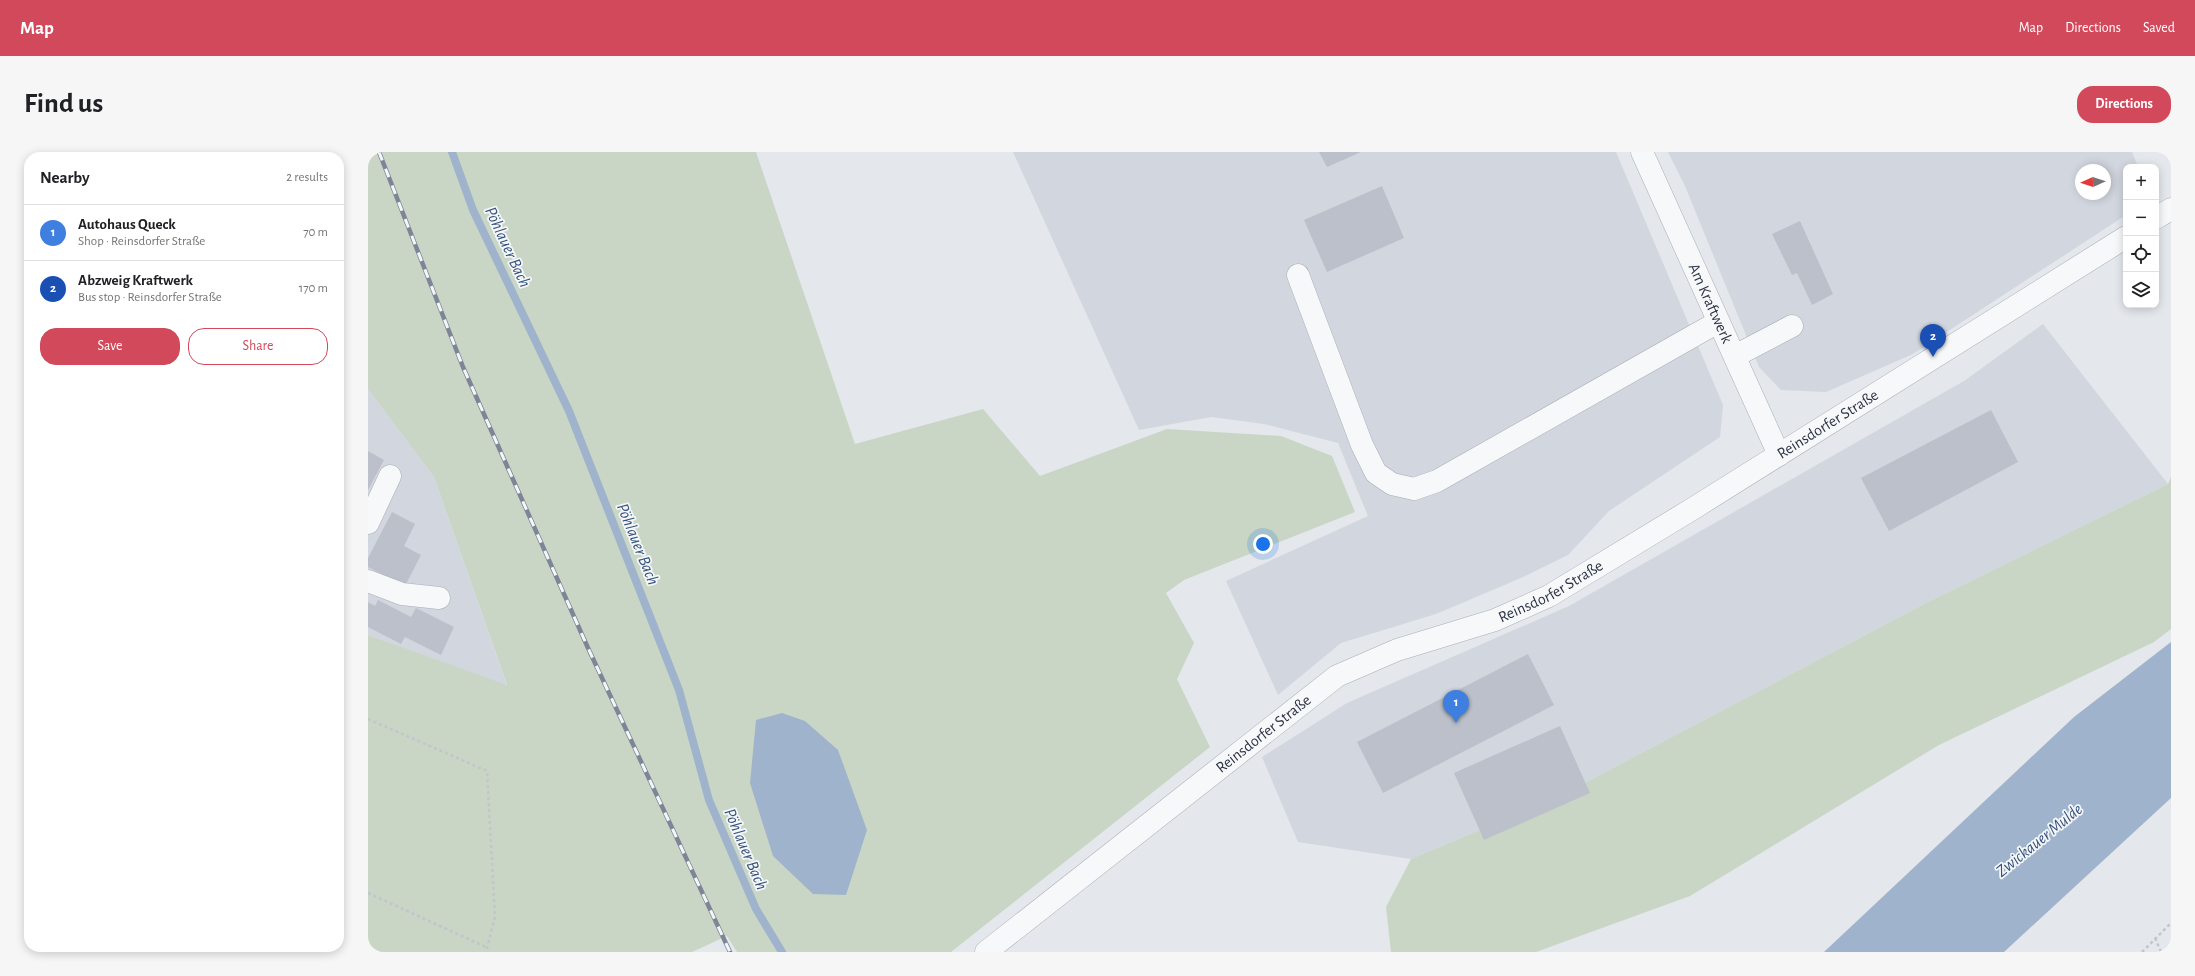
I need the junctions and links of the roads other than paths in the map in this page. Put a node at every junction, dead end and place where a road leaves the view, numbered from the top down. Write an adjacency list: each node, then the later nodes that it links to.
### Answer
1 (1642, 152): 6 (street, Am Kraftwerk)
2 (2171, 208): 3 (street)
3 (2159, 216)
4 (2123, 238): 9 (street, Reinsdorfer Straße)
5 (1298, 275): 6 (street)
6 (1718, 322): 8 (street, Am Kraftwerk)
7 (1792, 326): 8 (street)
8 (1735, 356): 9 (street, Am Kraftwerk)
9 (1779, 455): 14 (street, Reinsdorfer Straße)
10 (390, 476): 11 (street)
11 (368, 523)
12 (368, 581): 13 (street)
13 (440, 598)
14 (986, 952)

